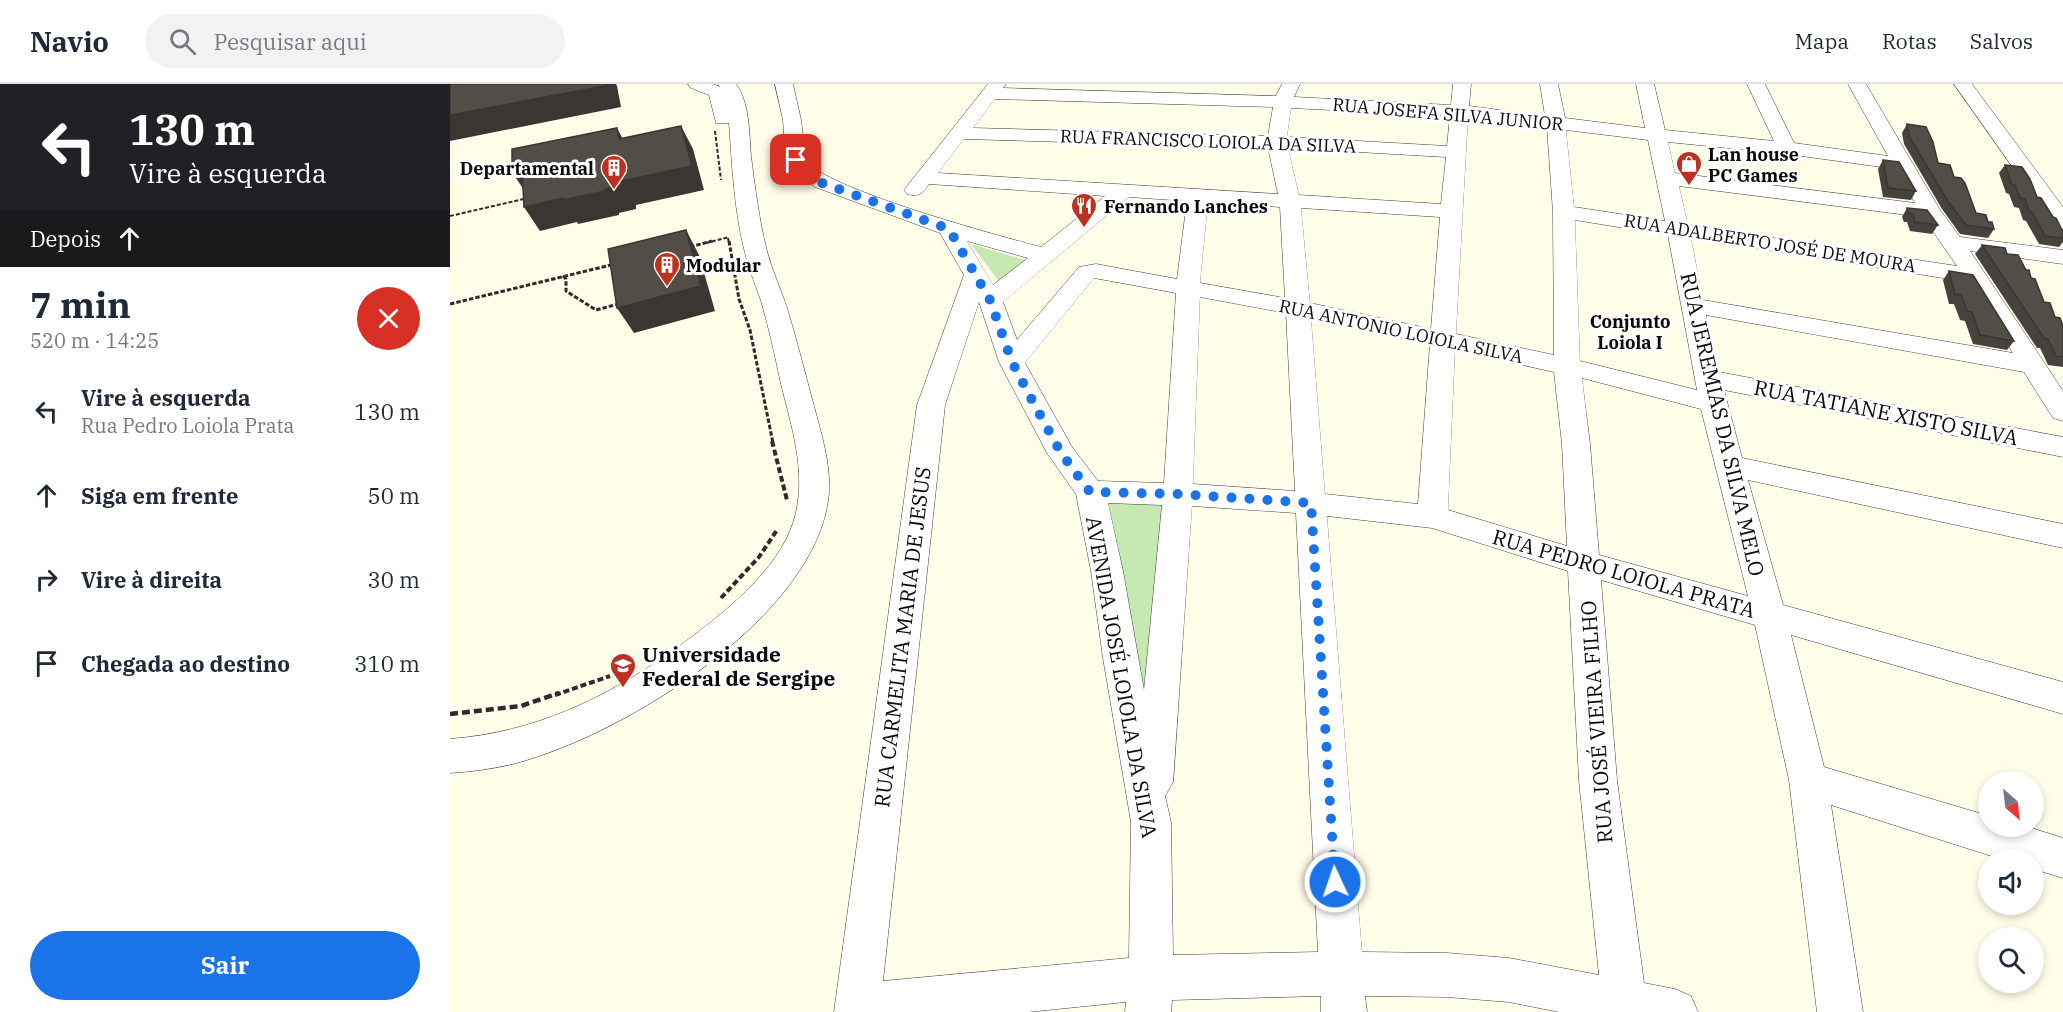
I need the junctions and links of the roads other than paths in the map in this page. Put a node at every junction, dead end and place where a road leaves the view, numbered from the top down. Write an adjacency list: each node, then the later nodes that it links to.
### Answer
1 (697, 84): 59 (street)
2 (727, 84): 60 (street)
3 (784, 84): 28 (street)
4 (1381, 84): 14 (street)
5 (1462, 84): 15 (street)
6 (1549, 84): 16 (street, RUA JOSÉ VIEIRA FILHO)
7 (1645, 84): 18 (street, RUA JEREMIAS DA SILVA MELO)
8 (1756, 84): 20 (street)
9 (1857, 84): 22 (street)
10 (1963, 84): 32 (street)
11 (994, 88): 12 (street, RUA JOSEFA SILVA JUNIOR); 17 (street)
12 (1200, 92): 13 (street, RUA JOSEFA SILVA JUNIOR)
13 (1287, 93): 14 (street, RUA JOSEFA SILVA JUNIOR); 19 (street)
14 (1376, 106): 15 (street, RUA JOSEFA SILVA JUNIOR)
15 (1461, 111): 16 (street, RUA JOSEFA SILVA JUNIOR); 21 (street)
16 (1556, 122): 18 (street, RUA JOSEFA SILVA JUNIOR); 31 (street, RUA JOSÉ VIEIRA FILHO)
17 (960, 133): 19 (street, RUA FRANCISCO LOIOLA DA SILVA); 23 (street)
18 (1657, 135): 20 (street, RUA JOSEFA SILVA JUNIOR); 24 (street, RUA JEREMIAS DA SILVA MELO)
19 (1277, 142): 21 (street, RUA FRANCISCO LOIOLA DA SILVA); 27 (street)
20 (1788, 148): 22 (street, RUA JOSEFA SILVA JUNIOR)
21 (1455, 152): 29 (street)
22 (1903, 164): 30 (street)
23 (924, 178): 25 (street); 28 (street)
24 (1666, 178): 30 (street); 34 (street, RUA JEREMIAS DA SILVA MELO)
25 (1124, 190): 26 (street); 36 (street)
26 (1198, 196): 27 (street); 40 (street)
27 (1290, 201): 29 (street); 42 (street)
28 (896, 210): 33 (street)
29 (1451, 211): 43 (street)
30 (1930, 211): 35 (street)
31 (1564, 212): 34 (street, RUA ADALBERTO JOSÉ DE MOURA); 46 (street, RUA JOSÉ VIEIRA FILHO)
32 (2063, 222)
33 (949, 229): 36 (street); 39 (street, AVENIDA JOSÉ LOIOLA DA SILVA)
34 (1678, 229): 38 (street, RUA ADALBERTO JOSÉ DE MOURA); 41 (street, RUA JEREMIAS DA SILVA MELO)
35 (1953, 242): 37 (street); 38 (street)
36 (1046, 256): 39 (street)
37 (2063, 257)
38 (1976, 276): 45 (street)
39 (983, 287): 44 (street, AVENIDA JOSÉ LOIOLA DA SILVA); 67 (street, RUA CARMELITA MARIA DE JESUS)
40 (1188, 287): 42 (street, RUA ANTONIO LOIOLA SILVA); 44 (street, RUA ANTONIO LOIOLA SILVA); 52 (street)
41 (1692, 305): 45 (street); 47 (street, RUA JEREMIAS DA SILVA MELO)
42 (1298, 308): 43 (street, RUA ANTONIO LOIOLA SILVA); 53 (street)
43 (1442, 340): 46 (street, RUA ANTONIO LOIOLA SILVA); 54 (street)
44 (1012, 362): 51 (street, AVENIDA JOSÉ LOIOLA DA SILVA)
45 (2032, 365): 48 (street)
46 (1567, 366): 47 (street, RUA ANTONIO LOIOLA SILVA); 56 (street, RUA JOSÉ VIEIRA FILHO)
47 (1711, 390): 49 (street, RUA TATIANE XISTO SILVA); 50 (street, RUA JEREMIAS DA SILVA MELO)
48 (2059, 400)
49 (2063, 447)
50 (1729, 466): 55 (street); 57 (street, RUA JEREMIAS DA SILVA MELO)
51 (1090, 492): 52 (street, RUA PEDRO LOIOLA PRATA); 62 (street, AVENIDA JOSÉ LOIOLA DA SILVA)
52 (1178, 494): 53 (street, RUA PEDRO LOIOLA PRATA); 62 (street)
53 (1311, 503): 54 (street, RUA PEDRO LOIOLA PRATA); 64 (street)
54 (1432, 517): 56 (street, RUA PEDRO LOIOLA PRATA)
55 (2063, 536)
56 (1584, 563): 57 (street, RUA PEDRO LOIOLA PRATA); 66 (street, RUA JOSÉ VIEIRA FILHO)
57 (1769, 614): 58 (street, RUA PEDRO LOIOLA PRATA); 61 (street, RUA JEREMIAS DA SILVA MELO)
58 (2063, 698)
59 (450, 734)
60 (450, 756)
61 (1808, 780): 63 (street); 69 (street, RUA JEREMIAS DA SILVA MELO)
62 (1150, 822): 65 (street, AVENIDA JOSÉ LOIOLA DA SILVA)
63 (2063, 858)
64 (1342, 993): 65 (street); 66 (street)
65 (1149, 995): 67 (street)
66 (1624, 1007): 68 (street)
67 (858, 1009)
68 (1675, 1012)
69 (1840, 1012)

